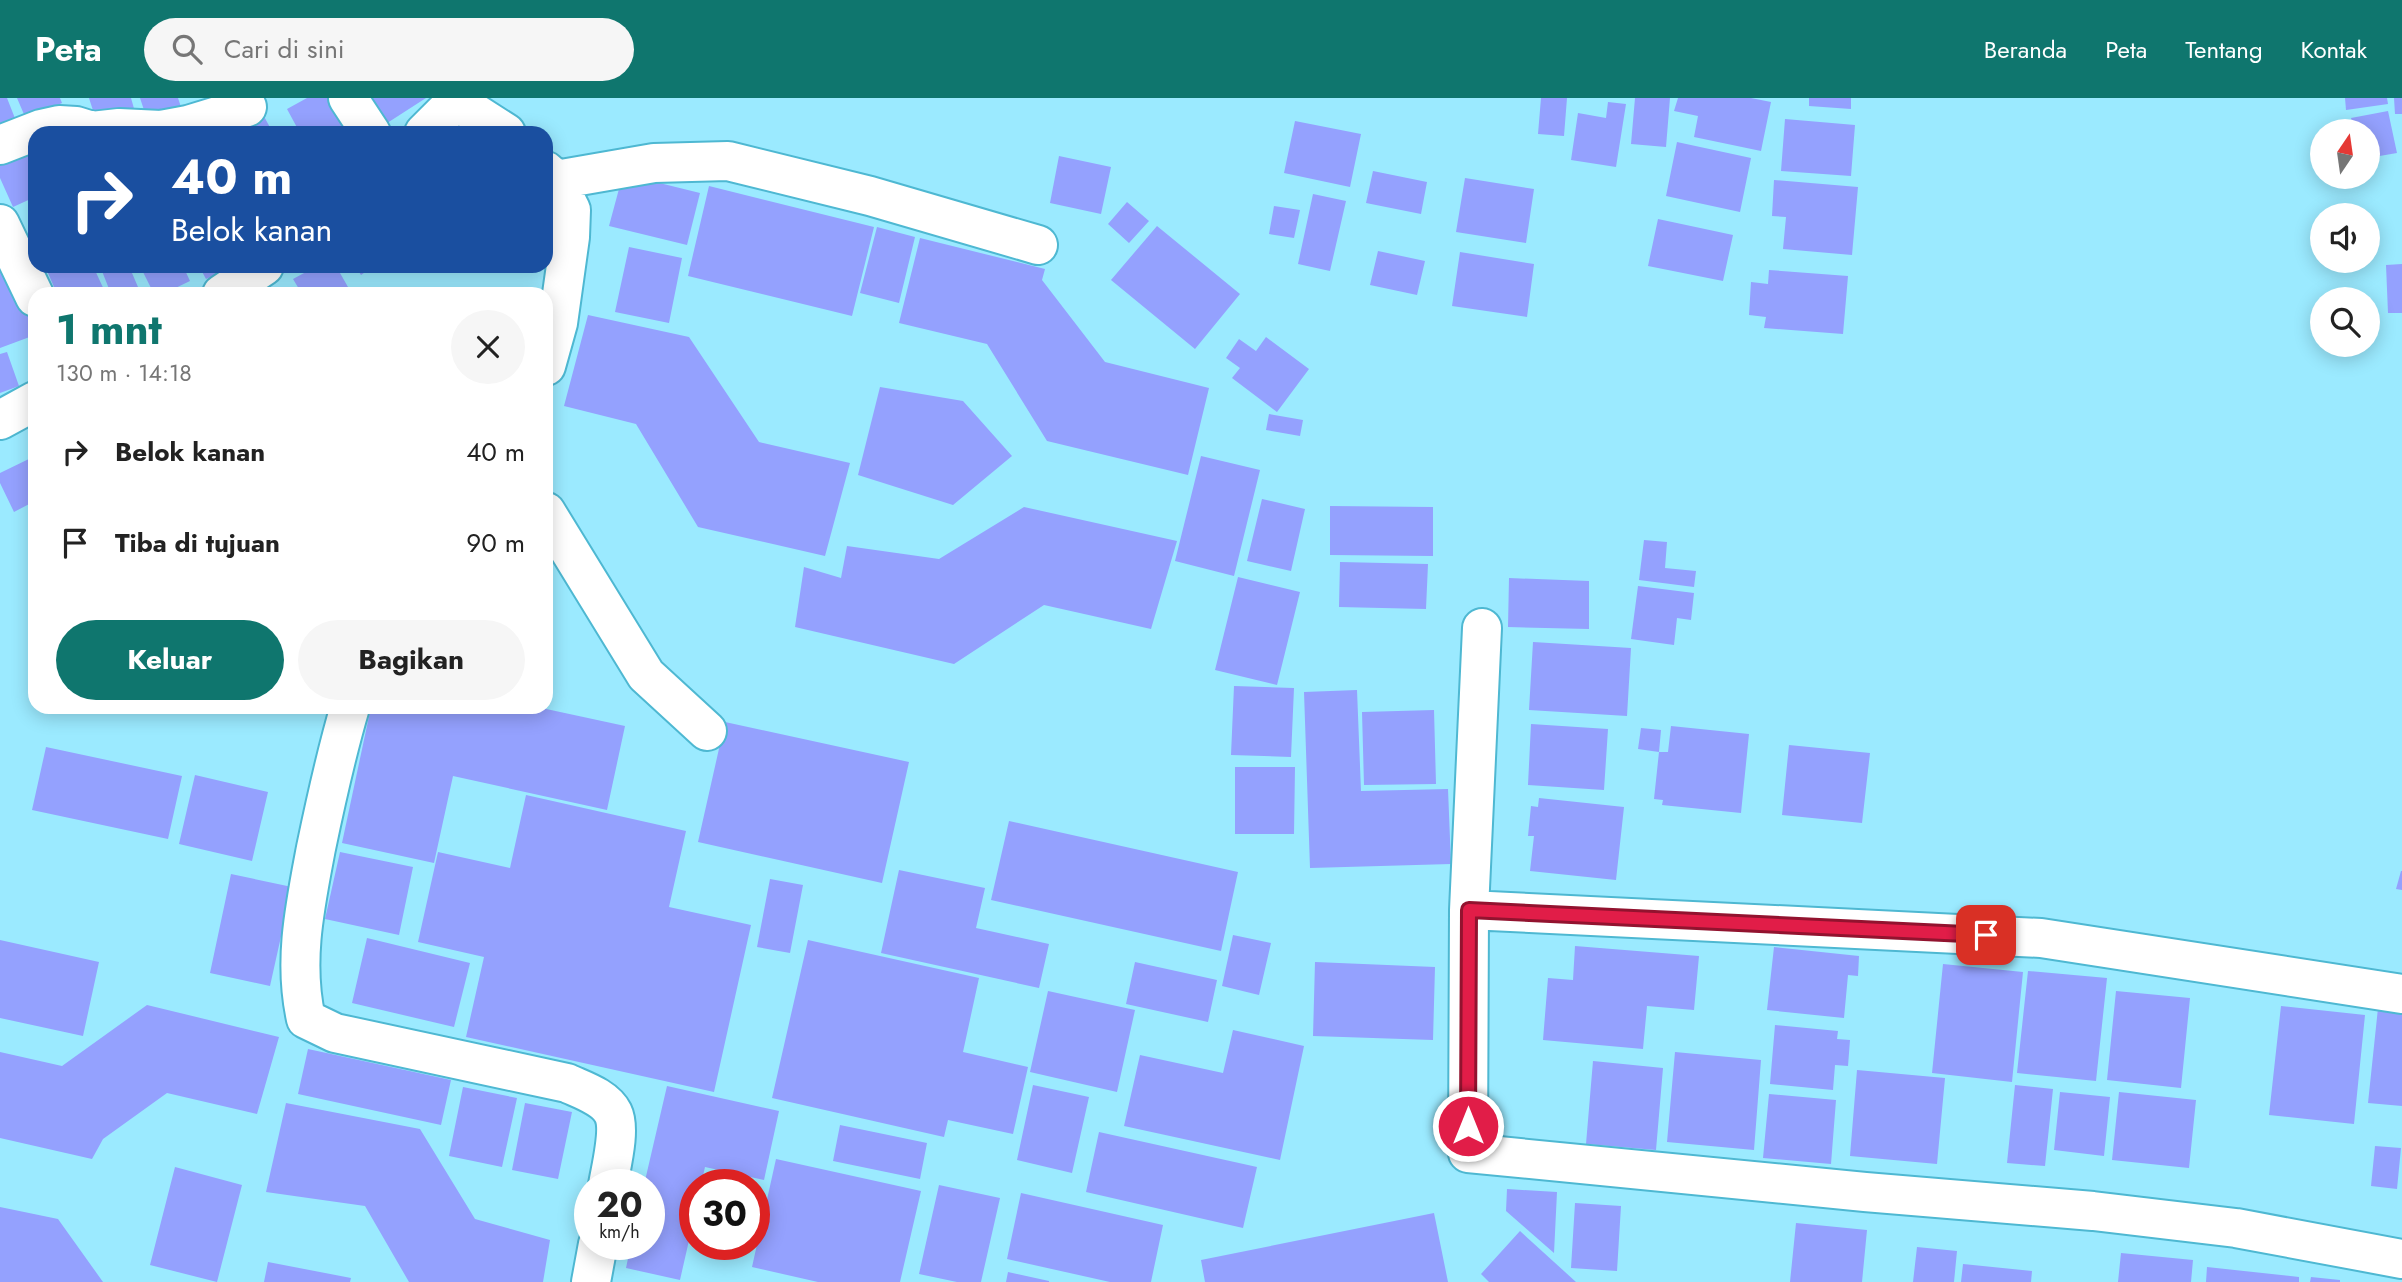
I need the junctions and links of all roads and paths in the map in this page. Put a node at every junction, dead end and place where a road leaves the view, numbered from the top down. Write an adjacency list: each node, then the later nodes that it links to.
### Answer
1 (348, 98): 7 (street)
2 (458, 100): 8 (street); 9 (street)
3 (247, 107): 6 (street)
4 (54, 126): 5 (street)
5 (76, 126)
6 (183, 126)
7 (366, 126)
8 (431, 126)
9 (496, 126)
10 (28, 134): 11 (street)
11 (0, 145)
12 (553, 175): 15 (street)
13 (553, 178): 19 (street)
14 (0, 224): 17 (street)
15 (1038, 245)
16 (254, 273): 18 (street)
17 (30, 287)
18 (232, 287)
19 (553, 341)
20 (28, 405): 21 (street)
21 (0, 420)
22 (553, 523): 25 (street)
23 (1482, 628): 26 (street)
24 (348, 714): 28 (street)
25 (707, 732)
26 (1469, 910): 27 (street); 29 (street)
27 (2402, 994)
28 (610, 1169)
29 (2402, 1259)
30 (595, 1260): 31 (street)
31 (591, 1282)

